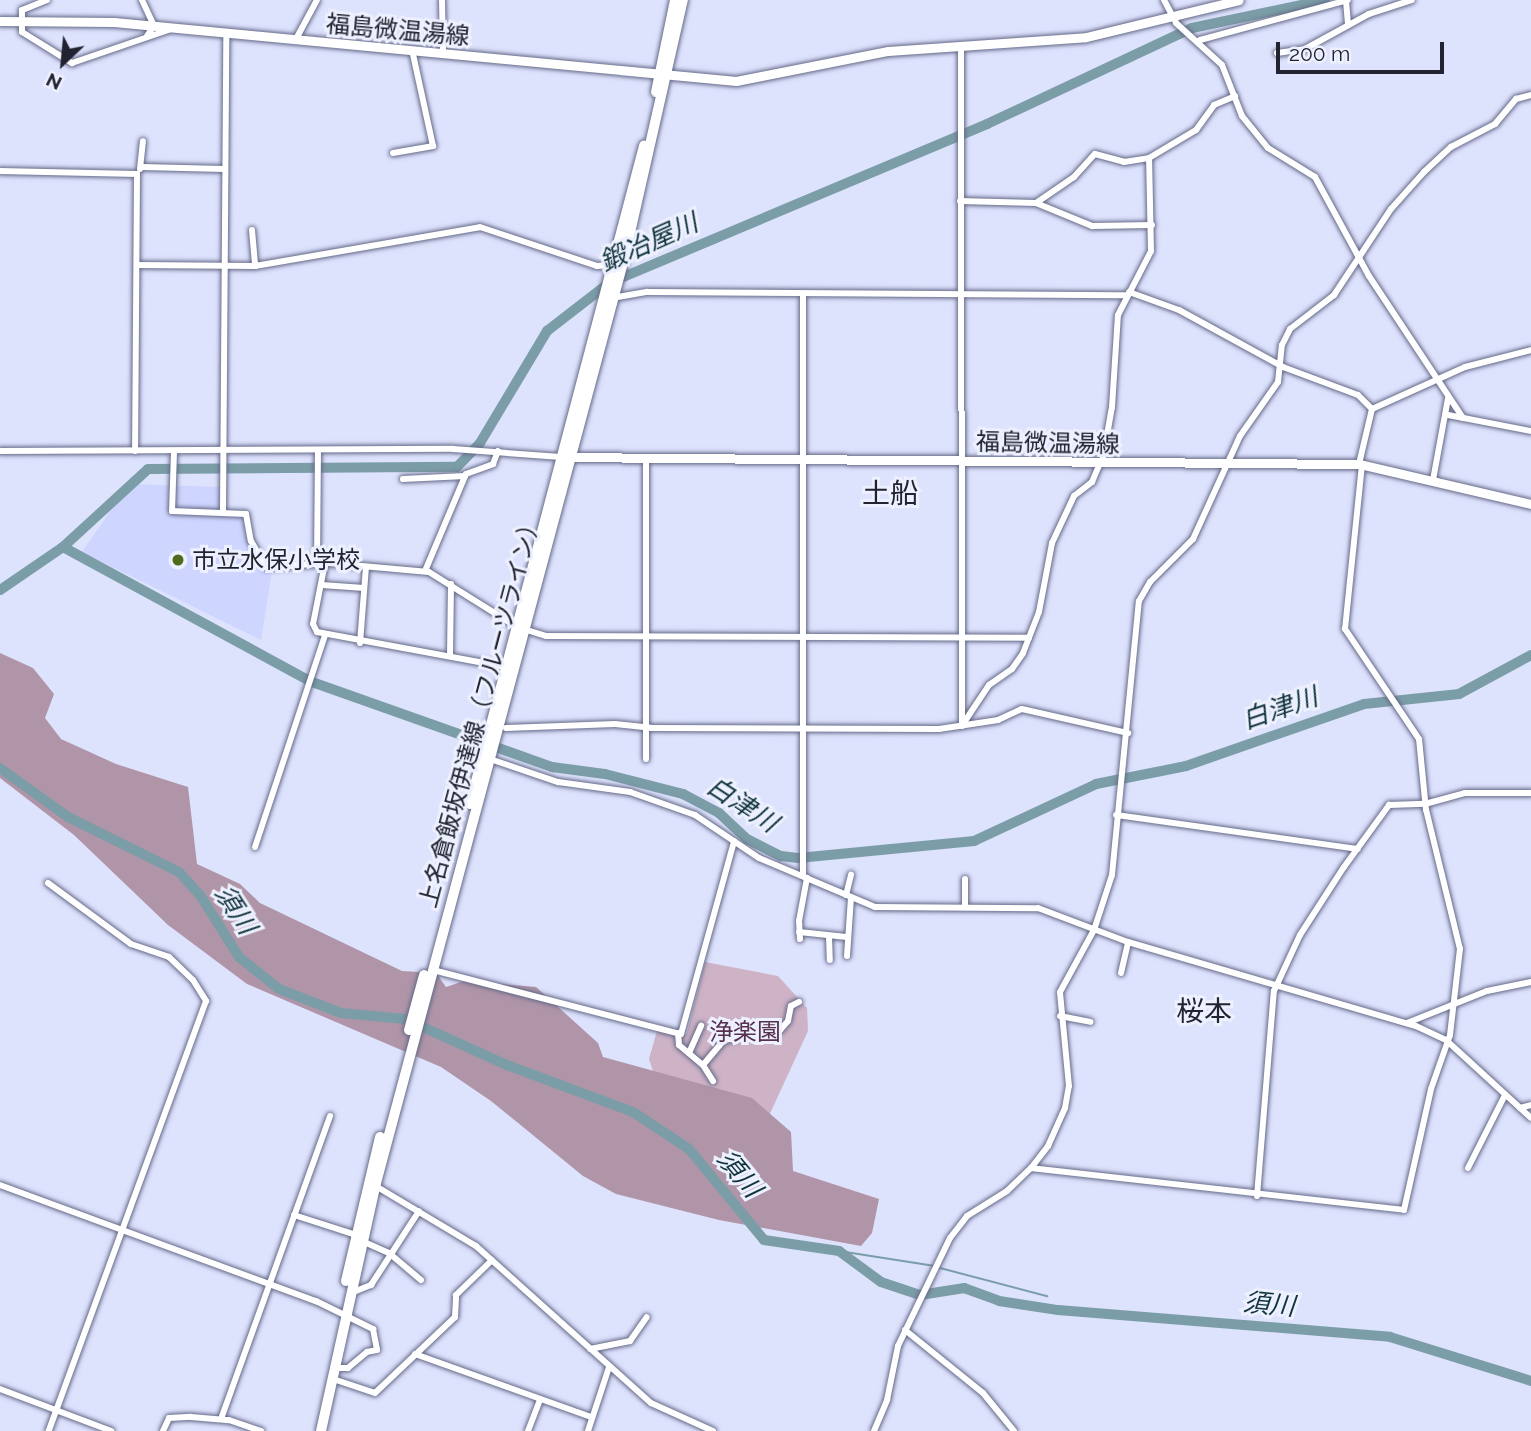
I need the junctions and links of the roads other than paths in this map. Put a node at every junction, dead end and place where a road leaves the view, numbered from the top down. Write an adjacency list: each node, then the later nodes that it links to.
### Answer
1 (47, 0): 11 (street)
2 (142, 0): 15 (street)
3 (317, 0): 20 (street)
4 (442, 0): 23 (street)
5 (675, 0): 25 (main road, 上名倉飯坂伊達線（フルーツライン）)
6 (683, 0): 25 (main road, 上名倉飯坂伊達線（フルーツライン）)
7 (1164, 0): 13 (street)
8 (1239, 0): 13 (main road, 福島微温湯線)
9 (1347, 0): 14 (street); 19 (street)
10 (1412, 0): 14 (street)
11 (19, 21): 12 (main road, 福島微温湯線); 15 (main road, 福島微温湯線); 18 (street)
12 (0, 22)
13 (1176, 22): 19 (street); 21 (main road, 福島微温湯線)
14 (1348, 25): 24 (street)
15 (154, 26): 16 (main road, 福島微温湯線); 18 (street)
16 (175, 27): 17 (main road, 福島微温湯線); 18 (street)
17 (226, 33): 20 (main road, 福島微温湯線); 31 (street)
18 (147, 36)
19 (1196, 38): 27 (street)
20 (296, 39): 22 (main road, 福島微温湯線)
21 (961, 46): 25 (main road, 福島微温湯線); 34 (street)
22 (412, 50): 23 (main road, 福島微温湯線); 29 (street)
23 (443, 53): 25 (main road, 福島微温湯線)
24 (1277, 53)
25 (663, 74): 42 (main road, 上名倉飯坂伊達線（フルーツライン）)
26 (1531, 95): 38 (street)
27 (1235, 96): 30 (street); 38 (street)
28 (143, 141): 33 (street)
29 (393, 153)
30 (1149, 158): 35 (street); 36 (street)
31 (225, 169): 33 (street); 40 (street)
32 (0, 171): 33 (street)
33 (139, 171): 39 (street)
34 (960, 201): 35 (street); 44 (street)
35 (1036, 203): 36 (street)
36 (1152, 225): 45 (street)
37 (253, 230): 41 (street)
38 (1361, 260): 48 (street); 49 (street)
39 (137, 265): 40 (street); 57 (street)
40 (224, 266): 41 (street); 58 (street)
41 (256, 266): 42 (street)
42 (617, 266): 46 (main road, 上名倉飯坂伊達線（フルーツライン）)
43 (803, 293): 44 (street); 46 (street); 63 (street)
44 (960, 294): 45 (street); 64 (street)
45 (1128, 294): 48 (street); 65 (street)
46 (610, 296): 61 (main road, 上名倉飯坂伊達線（フルーツライン）)
47 (1531, 349): 49 (street)
48 (1283, 367): 51 (street); 66 (street)
49 (1438, 379): 50 (street); 51 (street)
50 (1448, 398): 52 (street); 53 (street)
51 (1372, 409): 67 (street)
52 (1448, 415): 53 (street); 70 (street)
53 (1463, 418): 54 (street)
54 (1531, 432)
55 (318, 450): 58 (street); 59 (street); 73 (street)
56 (0, 451): 57 (street)
57 (135, 451): 60 (street)
58 (223, 451): 60 (street); 72 (street)
59 (498, 451): 61 (street); 68 (street)
60 (174, 452): 72 (street)
61 (565, 457): 62 (main road, 福島微温湯線); 79 (main road, 上名倉飯坂伊達線（フルーツライン）)
62 (646, 457): 63 (main road, 福島微温湯線); 81 (street)
63 (805, 459): 64 (main road, 福島微温湯線); 82 (street)
64 (961, 461): 65 (main road, 福島微温湯線); 83 (street)
65 (1101, 463): 66 (main road, 福島微温湯線); 84 (street)
66 (1226, 464): 67 (main road, 福島微温湯線); 92 (street)
67 (1361, 464): 70 (main road, 福島微温湯線); 96 (street)
68 (465, 476): 69 (street); 75 (street)
69 (403, 479)
70 (1433, 480): 71 (main road, 福島微温湯線)
71 (1531, 504)
72 (223, 512): 73 (street)
73 (321, 563): 74 (street); 76 (street)
74 (366, 567): 75 (street); 78 (street)
75 (425, 571): 77 (street)
76 (322, 584): 78 (street); 80 (street)
77 (451, 584): 79 (street); 86 (street)
78 (364, 588): 85 (street)
79 (521, 628): 81 (street); 87 (main road, 上名倉飯坂伊達線（フルーツライン）); 90 (main road, 上名倉飯坂伊達線（フルーツライン）)
80 (325, 635): 85 (street); 99 (street)
81 (646, 636): 82 (street); 88 (street)
82 (804, 636): 83 (street); 91 (street)
83 (959, 637): 84 (street); 89 (street)
84 (1029, 638): 89 (street)
85 (360, 643): 86 (street)
86 (450, 656): 87 (street)
87 (506, 667): 90 (main road, 上名倉飯坂伊達線（フルーツライン）)
88 (645, 726): 90 (street); 91 (street); 94 (street)
89 (962, 726): 91 (street); 92 (street)
90 (499, 727): 93 (main road, 上名倉飯坂伊達線（フルーツライン）)
91 (803, 727): 102 (street)
92 (1128, 733): 97 (street)
93 (487, 756): 98 (street); 113 (main road, 上名倉飯坂伊達線（フルーツライン）); 118 (main road, 上名倉飯坂伊達線（フルーツライン）)
94 (646, 759)
95 (1531, 793): 96 (street)
96 (1425, 804): 100 (street); 119 (street)
97 (1116, 815): 100 (street); 107 (street)
98 (734, 841): 102 (street); 124 (street)
99 (255, 847)
100 (1358, 849): 116 (street)
101 (851, 875): 105 (street)
102 (805, 877): 105 (street); 108 (street)
103 (965, 879): 106 (street)
104 (48, 883): 141 (street)
105 (848, 896): 106 (street); 109 (street)
106 (965, 907): 107 (street)
107 (1094, 930): 110 (street); 120 (street)
108 (829, 937): 109 (street); 112 (street)
109 (847, 937): 111 (street)
110 (1128, 942): 114 (street); 116 (street)
111 (847, 956)
112 (830, 960)
113 (433, 970): 118 (main road, 上名倉飯坂伊達線（フルーツライン）); 124 (street)
114 (1121, 972)
115 (1531, 982): 119 (street)
116 (1277, 984): 122 (street); 138 (street)
117 (799, 1002): 127 (street)
118 (420, 1003): 136 (main road, 上名倉飯坂伊達線（フルーツライン）)
119 (1456, 1003): 122 (street); 125 (street)
120 (1060, 1016): 121 (street); 134 (street)
121 (1090, 1022)
122 (1406, 1023): 125 (street)
123 (701, 1026): 126 (street)
124 (678, 1034): 126 (street)
125 (1448, 1041): 129 (street); 138 (street)
126 (689, 1053): 127 (street)
127 (703, 1065): 128 (street)
128 (713, 1081)
129 (1505, 1095): 131 (street); 135 (street)
130 (1531, 1105): 131 (street)
131 (1520, 1108): 133 (street)
132 (330, 1116): 140 (street)
133 (1531, 1118)
134 (1031, 1168): 138 (street); 150 (street)
135 (1468, 1168)
136 (372, 1184): 139 (street); 142 (main road, 上名倉飯坂伊達線（フルーツライン）)
137 (0, 1185): 141 (street)
138 (1257, 1196)
139 (419, 1211): 143 (street); 144 (street)
140 (295, 1215): 142 (street); 146 (street)
141 (122, 1230): 146 (street); 157 (street)
142 (359, 1238): 143 (street); 147 (main road, 上名倉飯坂伊達線（フルーツライン）); 148 (main road, 上名倉飯坂伊達線（フルーツライン）)
143 (391, 1256): 145 (street); 147 (street)
144 (492, 1260): 151 (street); 152 (street)
145 (421, 1280)
146 (269, 1284): 148 (street); 159 (street)
147 (351, 1293): 148 (main road, 上名倉飯坂伊達線（フルーツライン）)
148 (343, 1312): 154 (main road, 上名倉飯坂伊達線（フルーツライン）); 154 (street); 164 (main road, 上名倉飯坂伊達線（フルーツライン）)
149 (647, 1317): 151 (street)
150 (905, 1330): 169 (street); 170 (street)
151 (590, 1349): 153 (street)
152 (415, 1354): 154 (street); 156 (street)
153 (609, 1367): 158 (street); 168 (street)
154 (334, 1373): 165 (main road, 上名倉飯坂伊達線（フルーツライン）)
155 (0, 1390): 157 (street)
156 (540, 1399): 158 (street); 166 (street)
157 (57, 1410): 160 (street); 161 (street)
158 (591, 1417): 167 (street)
159 (221, 1419): 162 (street); 163 (street)
160 (49, 1431)
161 (111, 1431)
162 (163, 1431)
163 (261, 1431)
164 (314, 1431)
165 (321, 1431)
166 (528, 1431)
167 (588, 1431)
168 (713, 1431)
169 (874, 1431)
170 (1014, 1431)

